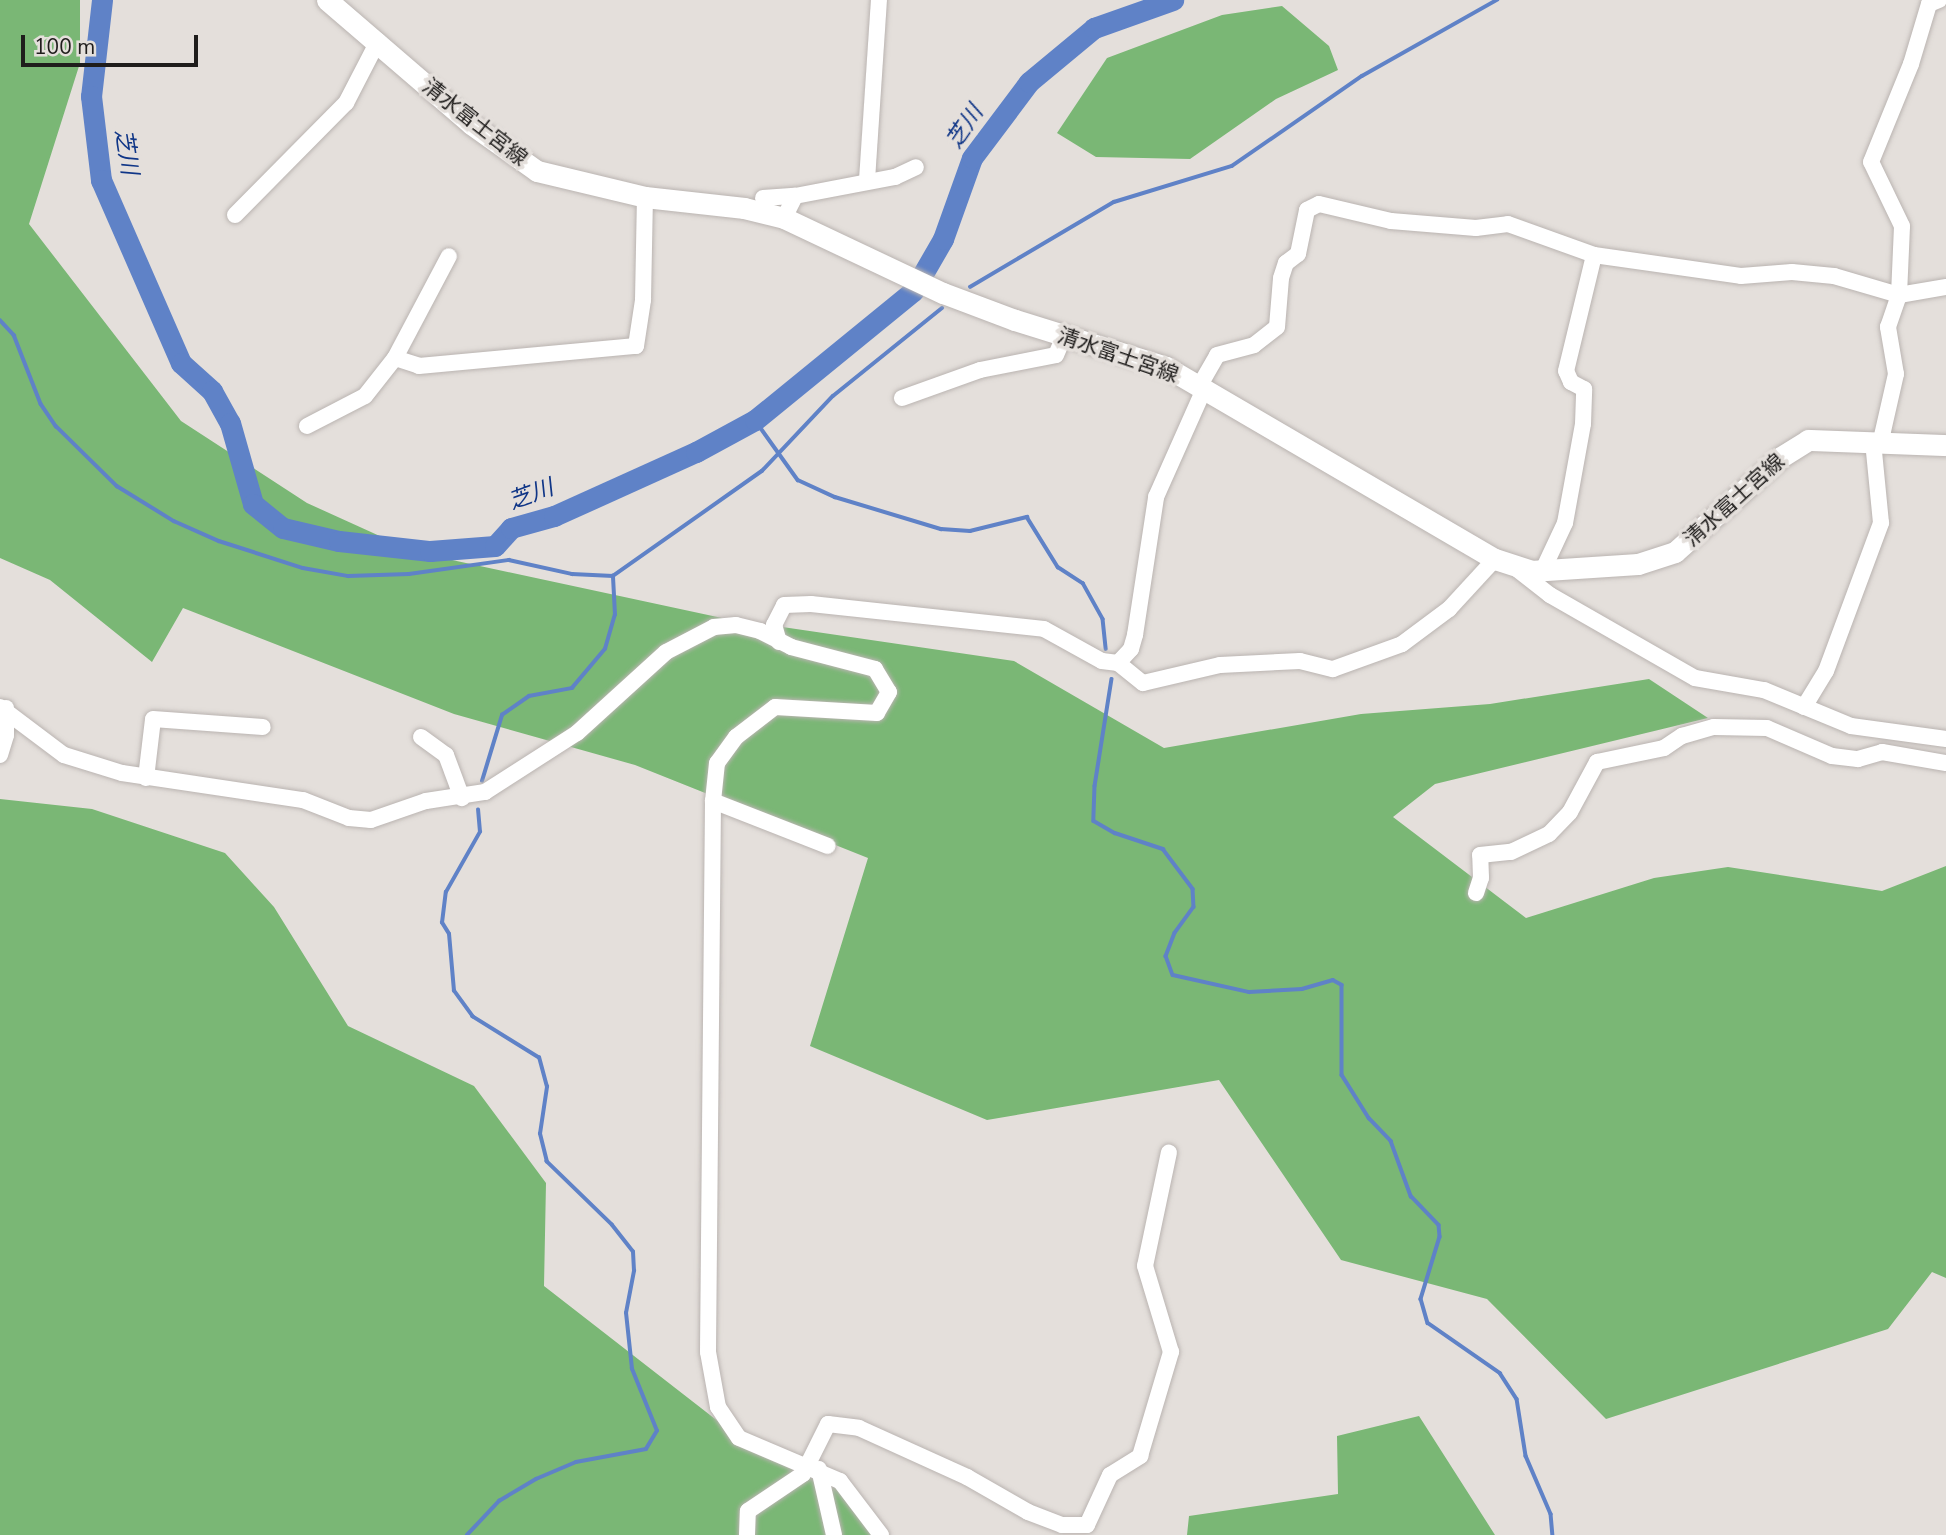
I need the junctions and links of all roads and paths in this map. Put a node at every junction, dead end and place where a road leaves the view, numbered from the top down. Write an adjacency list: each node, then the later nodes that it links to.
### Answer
1 (327, 0): 4 (main road, 清水富士宮線)
2 (878, 0): 6 (street)
3 (1939, 0): 15 (street)
4 (378, 41): 8 (main road, 清水富士宮線); 10 (street)
5 (916, 167): 6 (street)
6 (867, 180): 7 (street)
7 (795, 196): 9 (street); 11 (street)
8 (645, 197): 11 (main road, 清水富士宮線); 17 (street)
9 (763, 198)
10 (235, 215)
11 (784, 218): 16 (main road, 清水富士宮線)
12 (1594, 255): 15 (street); 18 (street); 24 (street)
13 (449, 256): 17 (street)
14 (1946, 287): 15 (street)
15 (1899, 295): 21 (street)
16 (1064, 336): 18 (main road, 清水富士宮線); 19 (street)
17 (395, 358): 20 (street)
18 (1202, 386): 23 (main road, 清水富士宮線); 26 (street)
19 (902, 398)
20 (307, 426)
21 (1877, 441): 22 (main road, 清水富士宮線); 24 (main road, 清水富士宮線); 28 (street)
22 (1946, 445)
23 (1504, 562): 24 (main road, 清水富士宮線); 26 (street); 28 (street)
24 (1542, 572)
25 (779, 642): 26 (street); 35 (street); 36 (street)
26 (1118, 663)
27 (3, 707): 32 (street); 34 (street)
28 (1804, 707): 31 (street)
29 (263, 727): 34 (street)
30 (421, 737): 35 (street)
31 (1946, 739)
32 (0, 755)
33 (1946, 764): 38 (street)
34 (146, 778): 35 (street)
35 (462, 799)
36 (713, 801): 37 (street); 40 (street)
37 (828, 846)
38 (1476, 893)
39 (1169, 1152): 40 (street)
40 (815, 1467): 41 (street); 42 (street); 43 (street)
41 (747, 1535)
42 (834, 1535)
43 (881, 1535)

